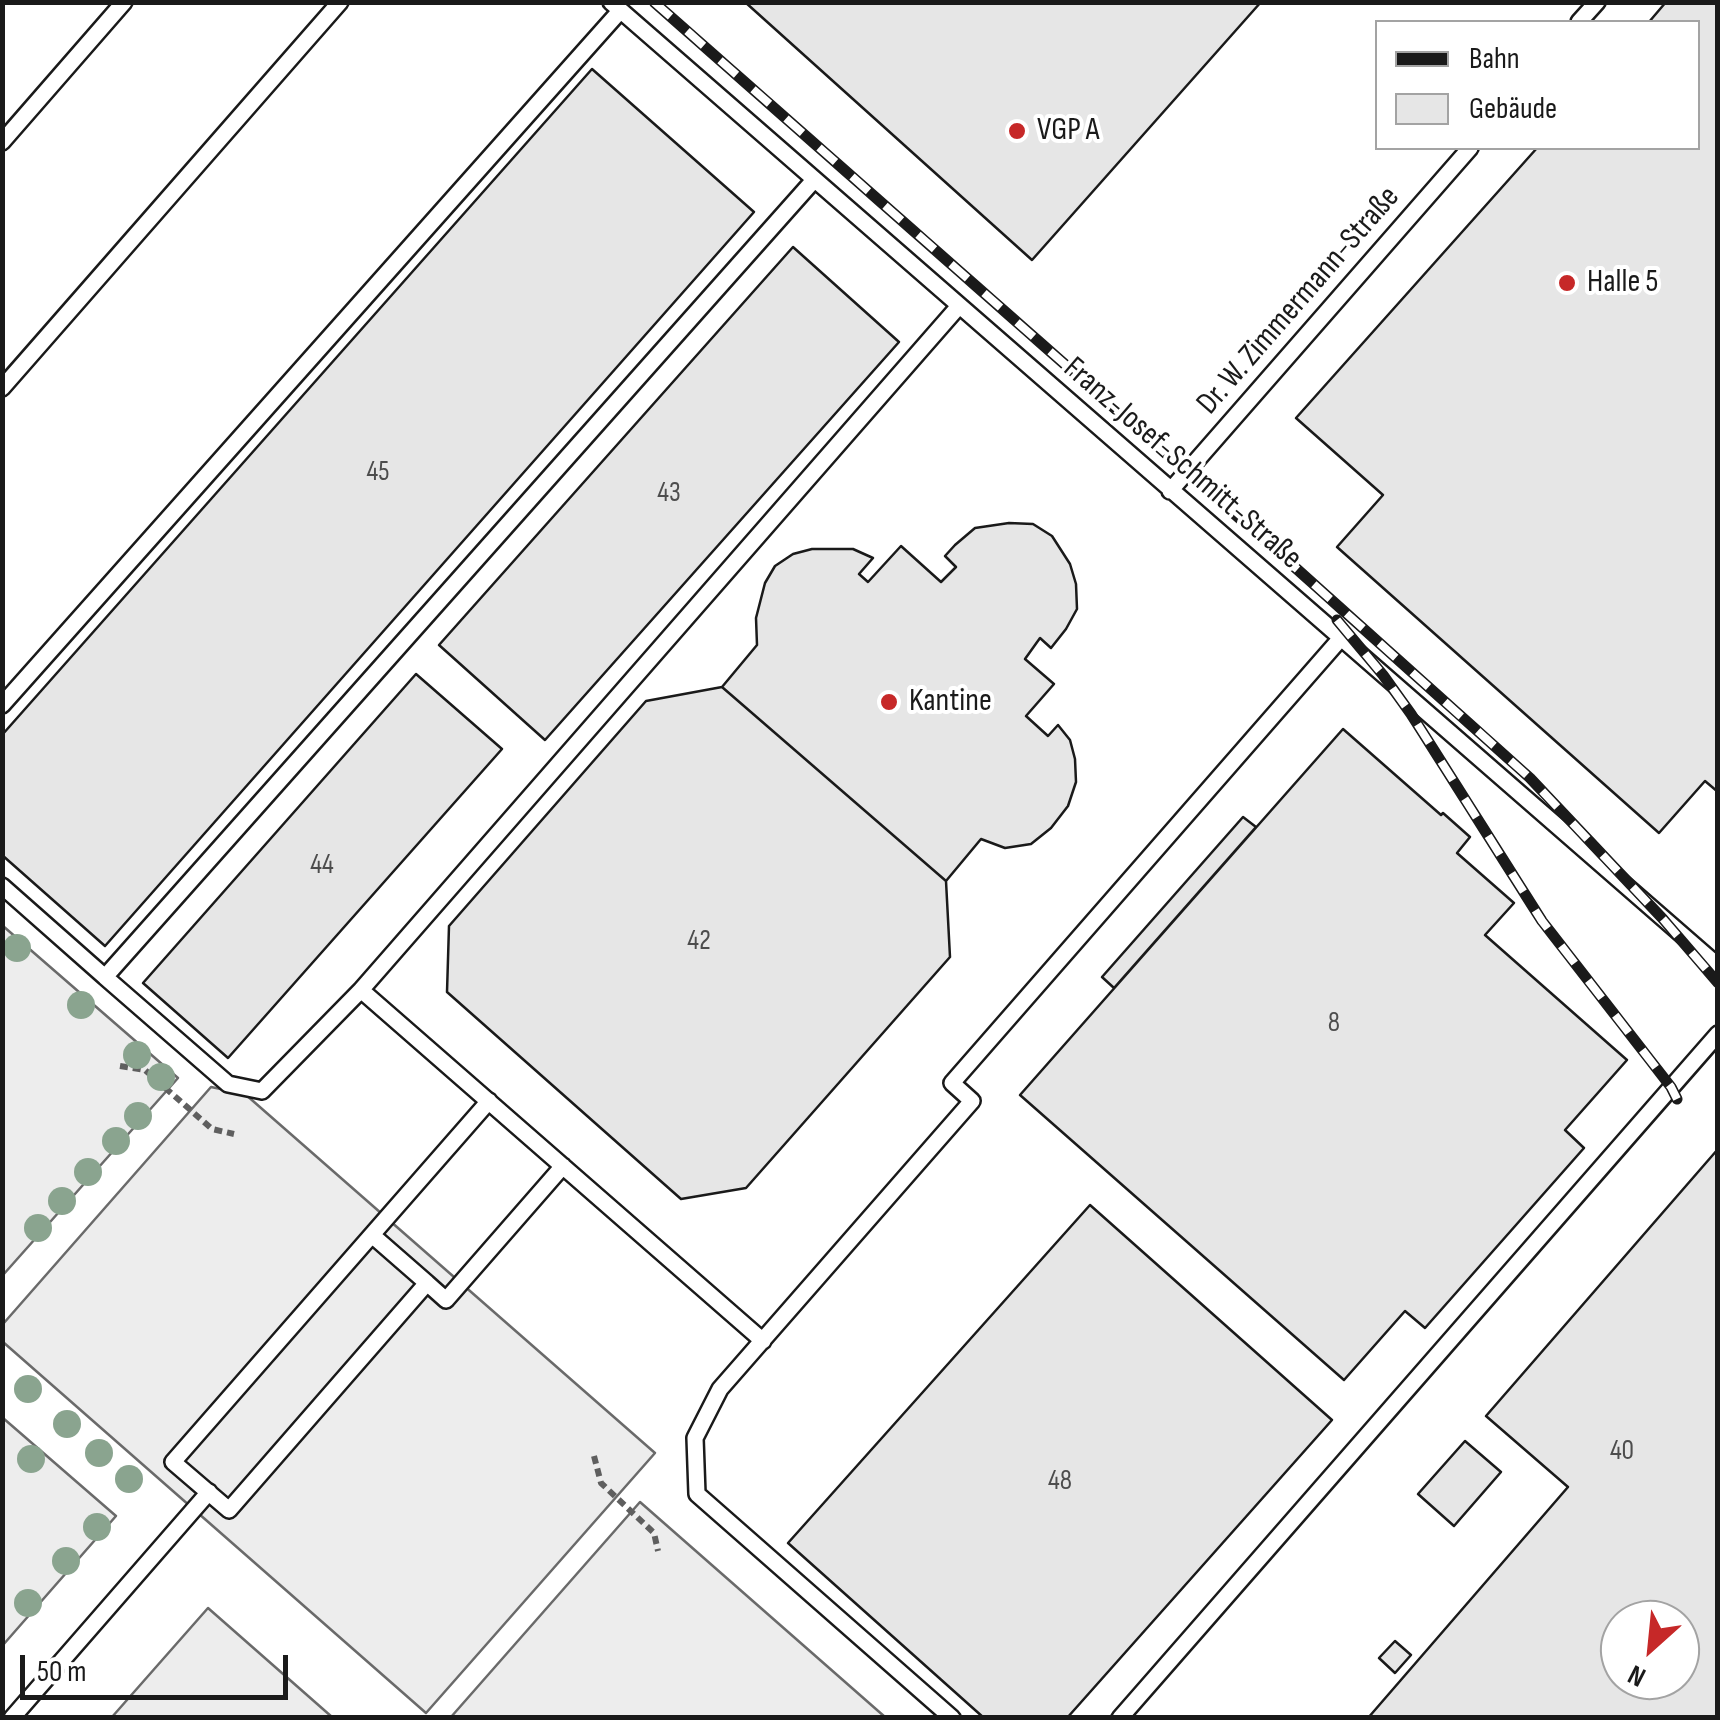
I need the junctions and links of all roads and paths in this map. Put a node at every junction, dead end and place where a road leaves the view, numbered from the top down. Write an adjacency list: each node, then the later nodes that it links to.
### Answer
1 (124, 2): 4 (lane)
2 (340, 2): 8 (lane)
3 (616, 7): 6 (lane, Franz-Josef-Schmitt-Straße); 11 (lane)
4 (2, 142)
5 (1468, 150): 9 (lane, Dr. W. Zimmermann-Straße)
6 (814, 180): 7 (lane, Franz-Josef-Schmitt-Straße); 14 (lane)
7 (958, 306): 9 (lane, Franz-Josef-Schmitt-Straße); 15 (lane)
8 (2, 388)
9 (1170, 491): 10 (lane, Franz-Josef-Schmitt-Straße)
10 (1341, 638): 13 (lane, Franz-Josef-Schmitt-Straße); 23 (lane)
11 (2, 705)
12 (2, 886): 14 (lane)
13 (1718, 966)
14 (105, 977): 15 (lane)
15 (361, 990): 18 (lane)
16 (1718, 1034): 29 (lane)
17 (120, 1066): 19 (path)
18 (488, 1101): 20 (lane); 21 (lane)
19 (234, 1134)
20 (563, 1166): 22 (lane); 23 (lane)
21 (372, 1234): 22 (lane); 25 (lane)
22 (427, 1283): 25 (lane)
23 (763, 1341): 28 (lane)
24 (594, 1456): 26 (path)
25 (208, 1492): 27 (lane)
26 (658, 1551)
27 (12, 1718)
28 (952, 1718)
29 (1120, 1718)

